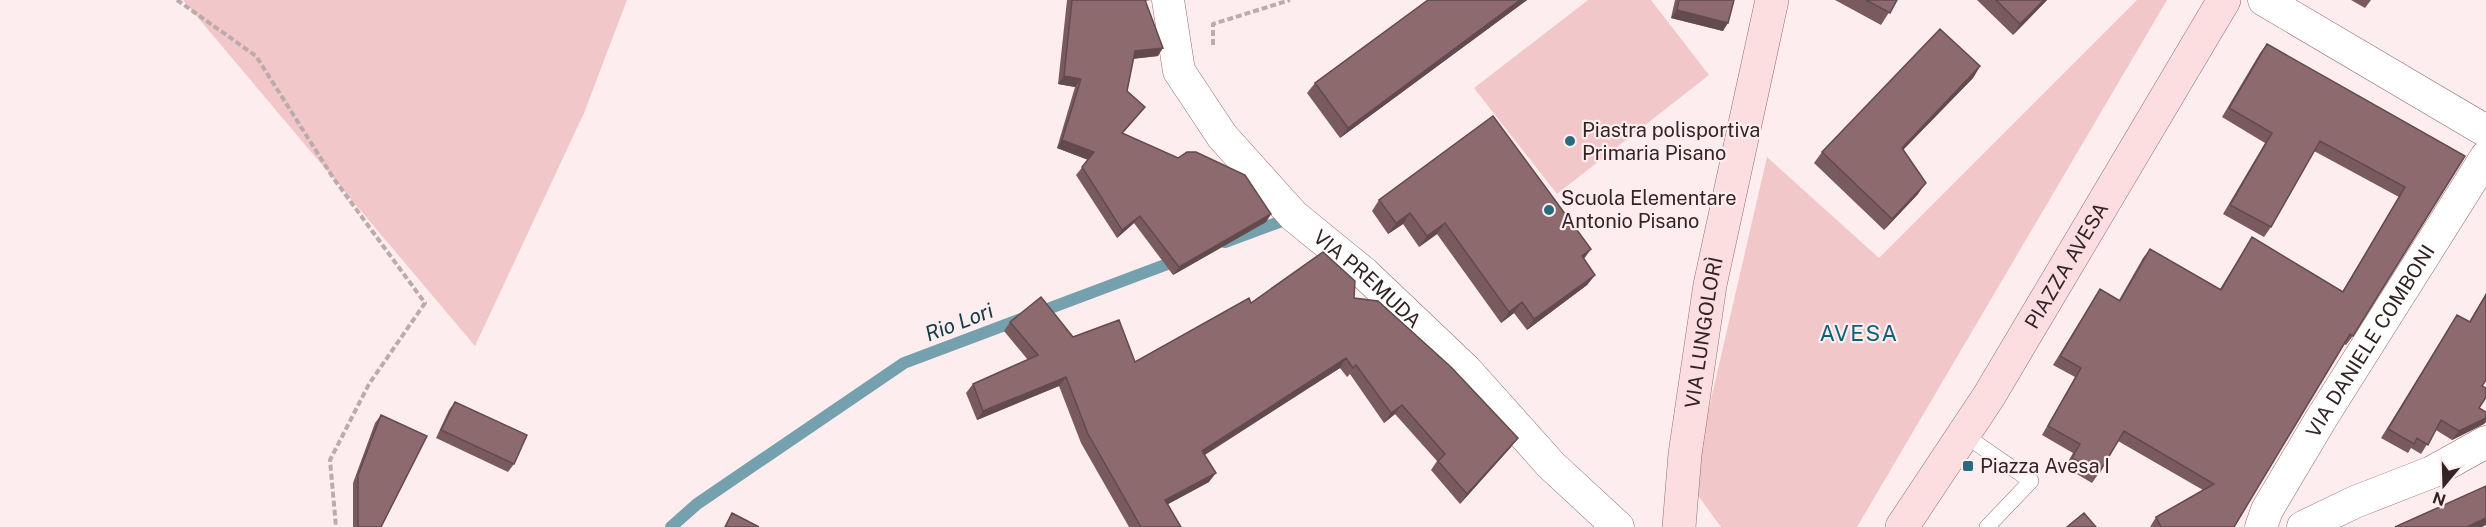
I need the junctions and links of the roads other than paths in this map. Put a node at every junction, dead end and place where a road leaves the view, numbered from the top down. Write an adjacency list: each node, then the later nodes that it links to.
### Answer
1 (1168, 0): 9 (street, VIA PREMUDA)
2 (1772, 0): 10 (street, VIA LUNGOLORÌ)
3 (2224, 0): 7 (street, PIAZZA AVESA)
4 (2264, 0): 5 (street)
5 (2486, 131)
6 (2486, 158): 13 (street, VIA DANIELE COMBONI)
7 (1963, 434): 11 (street, PIAZZA AVESA); 12 (lane)
8 (2486, 442): 14 (street)
9 (1618, 527)
10 (1679, 527)
11 (1902, 527)
12 (1987, 527)
13 (2260, 527)
14 (2303, 527)

